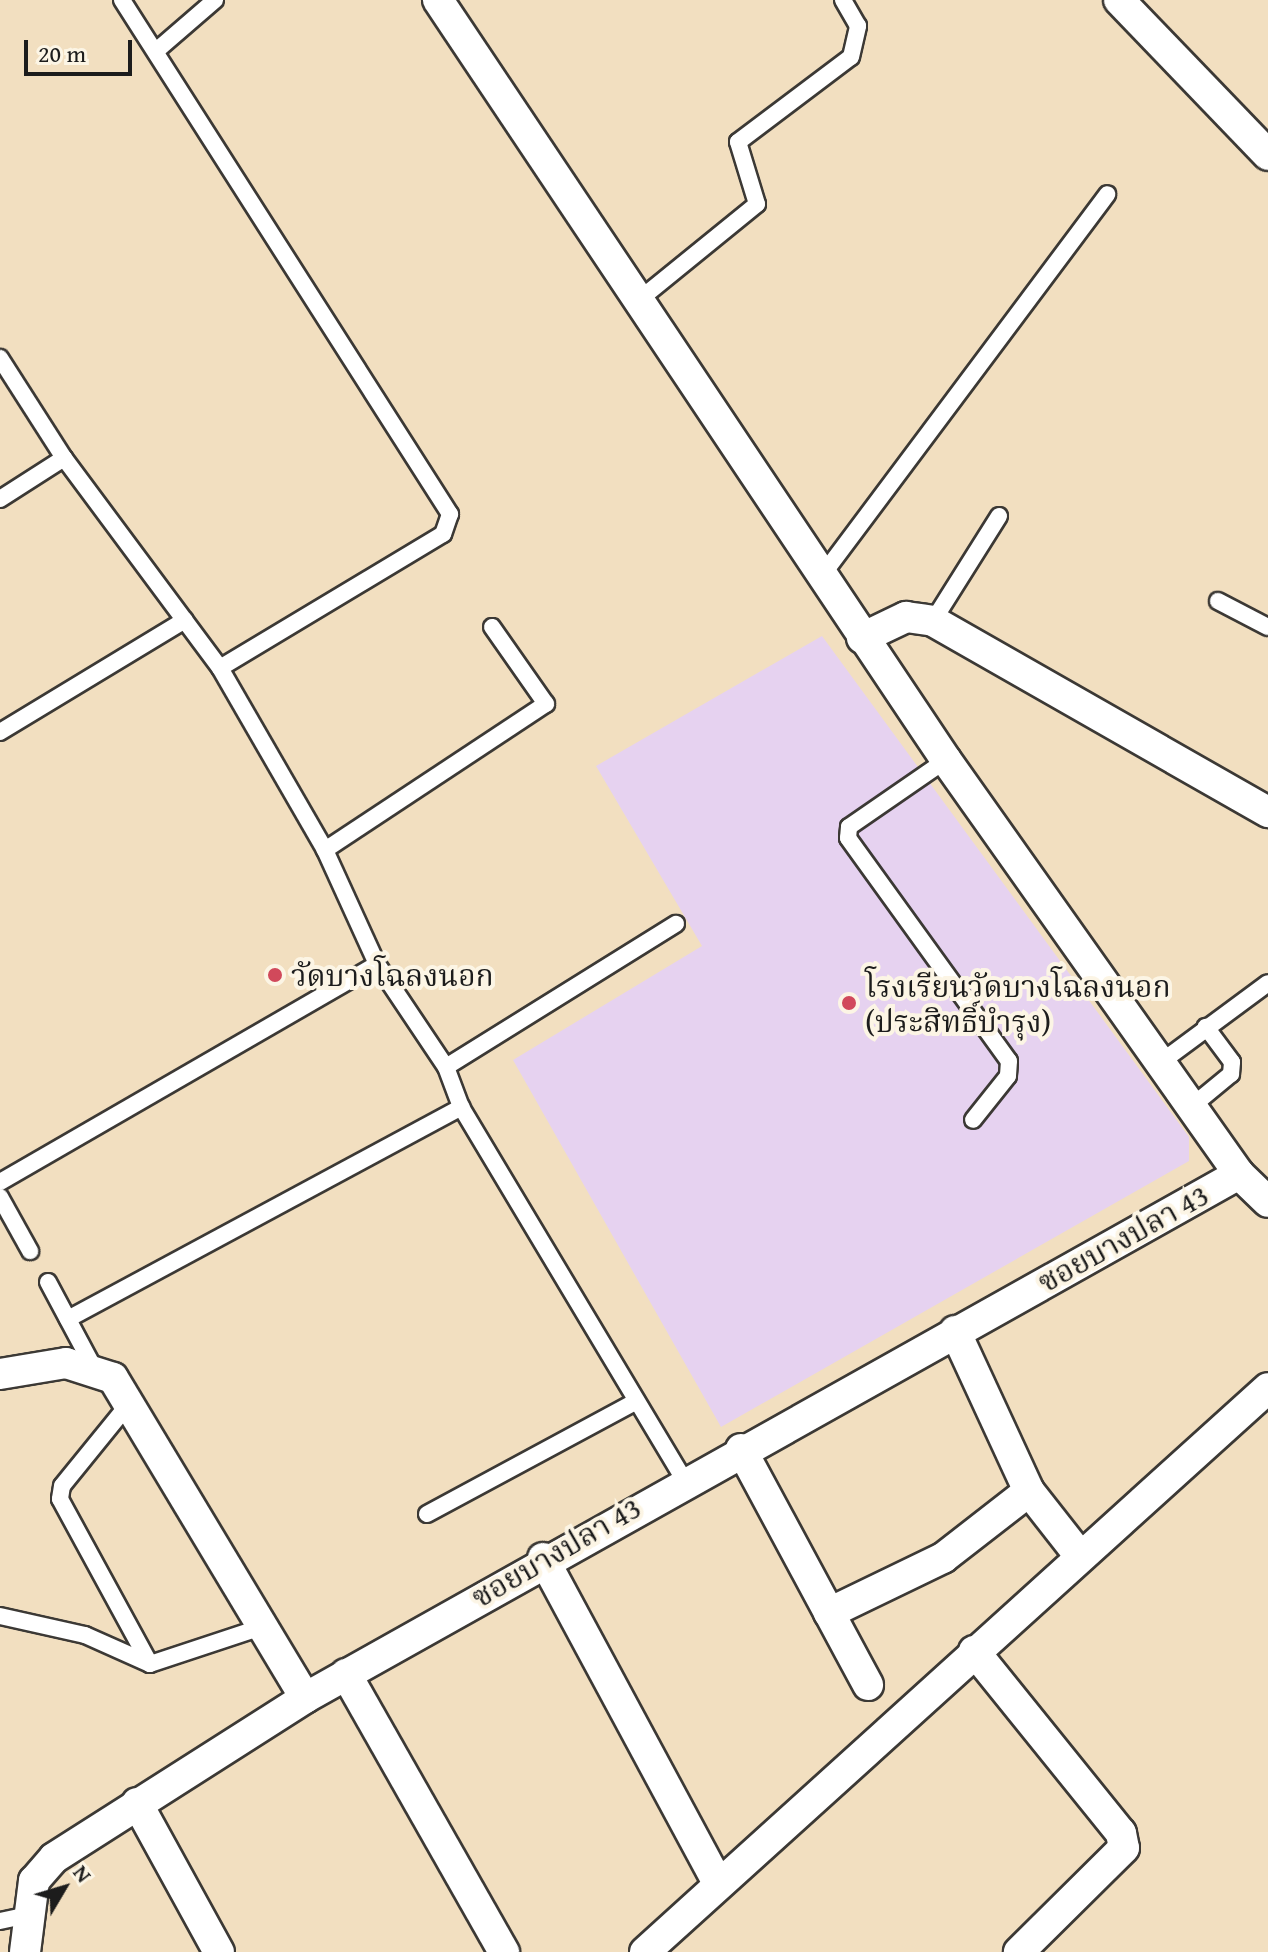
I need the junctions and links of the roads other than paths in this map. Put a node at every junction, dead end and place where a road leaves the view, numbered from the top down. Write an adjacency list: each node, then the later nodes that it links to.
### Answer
1 (122, 0): 6 (lane)
2 (215, 0): 6 (lane)
3 (438, 0): 9 (street)
4 (843, 0): 9 (lane)
5 (1119, 0): 7 (street)
6 (156, 51): 21 (lane)
7 (1268, 155)
8 (1107, 194): 14 (lane)
9 (639, 300): 14 (street)
10 (0, 358): 11 (lane)
11 (64, 458): 12 (lane); 16 (lane)
12 (0, 499)
13 (999, 516): 17 (lane)
14 (821, 577): 20 (street)
15 (1218, 601): 19 (lane)
16 (185, 620): 21 (lane); 22 (lane)
17 (933, 621): 20 (street); 24 (street)
18 (492, 627): 25 (lane)
19 (1268, 627)
20 (862, 638): 23 (street)
21 (220, 668): 25 (lane)
22 (0, 732)
23 (946, 760): 30 (street); 34 (lane)
24 (1268, 812)
25 (325, 850): 27 (lane)
26 (676, 924): 31 (lane)
27 (377, 964): 31 (lane); 36 (lane)
28 (1268, 983): 29 (lane)
29 (1206, 1027): 30 (lane); 33 (lane)
30 (1160, 1063): 33 (street)
31 (446, 1067): 32 (lane)
32 (461, 1107): 41 (lane); 47 (lane)
33 (1191, 1107): 35 (street)
34 (973, 1120)
35 (1239, 1174): 38 (street); 42 (street, ซอยบางปลา 43)
36 (0, 1182)
37 (0, 1197): 39 (lane)
38 (1268, 1201)
39 (30, 1251)
40 (48, 1282): 41 (lane)
41 (68, 1319): 43 (lane)
42 (955, 1331): 48 (street, ซอยบางปลา 43); 50 (street)
43 (94, 1368): 44 (street); 46 (street)
44 (0, 1374)
45 (1268, 1388): 52 (street)
46 (132, 1400): 56 (street); 58 (lane)
47 (637, 1401): 49 (lane); 51 (lane)
48 (741, 1449): 49 (street, ซอยบางปลา 43); 54 (street)
49 (684, 1480): 53 (street, ซอยบางปลา 43)
50 (1029, 1491): 52 (street); 54 (street)
51 (427, 1514)
52 (1080, 1556): 57 (street)
53 (543, 1558): 59 (street, ซอยบางปลา 43); 63 (street)
54 (829, 1613): 60 (street)
55 (0, 1616): 58 (lane)
56 (265, 1626): 58 (lane); 61 (street)
57 (974, 1651): 63 (street); 69 (street)
58 (150, 1664)
59 (346, 1674): 61 (street, ซอยบางปลา 43); 68 (street)
60 (868, 1685)
61 (305, 1698): 62 (street, ซอยบางปลา 43)
62 (137, 1803): 64 (street, ซอยบางปลา 43); 67 (street)
63 (717, 1881): 65 (street)
64 (15, 1918): 66 (street, ซอยบางปลา 43)
65 (657, 1948)
66 (25, 1952)
67 (219, 1952)
68 (504, 1952)
69 (1019, 1952)

